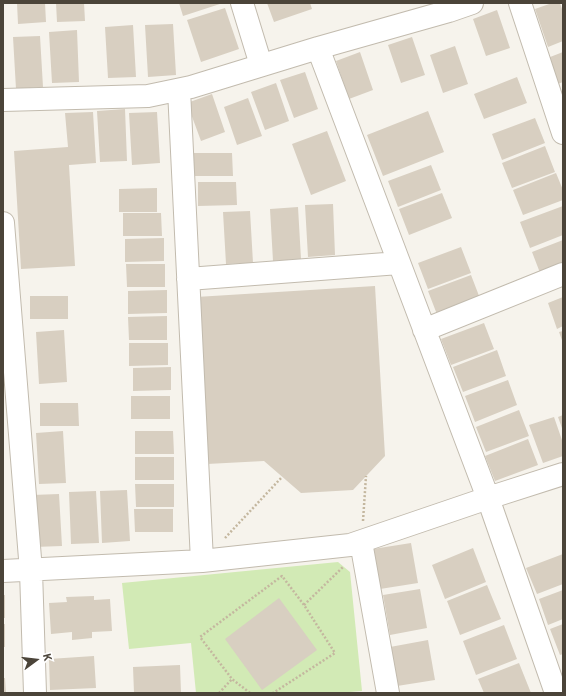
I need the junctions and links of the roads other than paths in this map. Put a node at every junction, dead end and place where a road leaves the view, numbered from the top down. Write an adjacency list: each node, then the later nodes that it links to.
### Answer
1 (242, 3): 6 (street)
2 (472, 3): 4 (street)
3 (520, 3): 9 (street)
4 (447, 7): 5 (street)
5 (318, 48): 6 (street); 11 (street)
6 (261, 66): 7 (street)
7 (179, 90): 8 (street); 13 (street)
8 (3, 100)
9 (563, 134)
10 (3, 223): 19 (street)
11 (399, 263): 13 (street); 14 (street)
12 (563, 274): 14 (street)
13 (188, 279): 18 (street)
14 (424, 330): 16 (street)
15 (563, 474): 16 (street)
16 (488, 498): 17 (street); 23 (street)
17 (361, 542): 18 (street); 22 (street)
18 (202, 561): 19 (street)
19 (31, 571): 20 (street); 21 (street)
20 (3, 572)
21 (35, 693)
22 (388, 693)
23 (556, 693)

